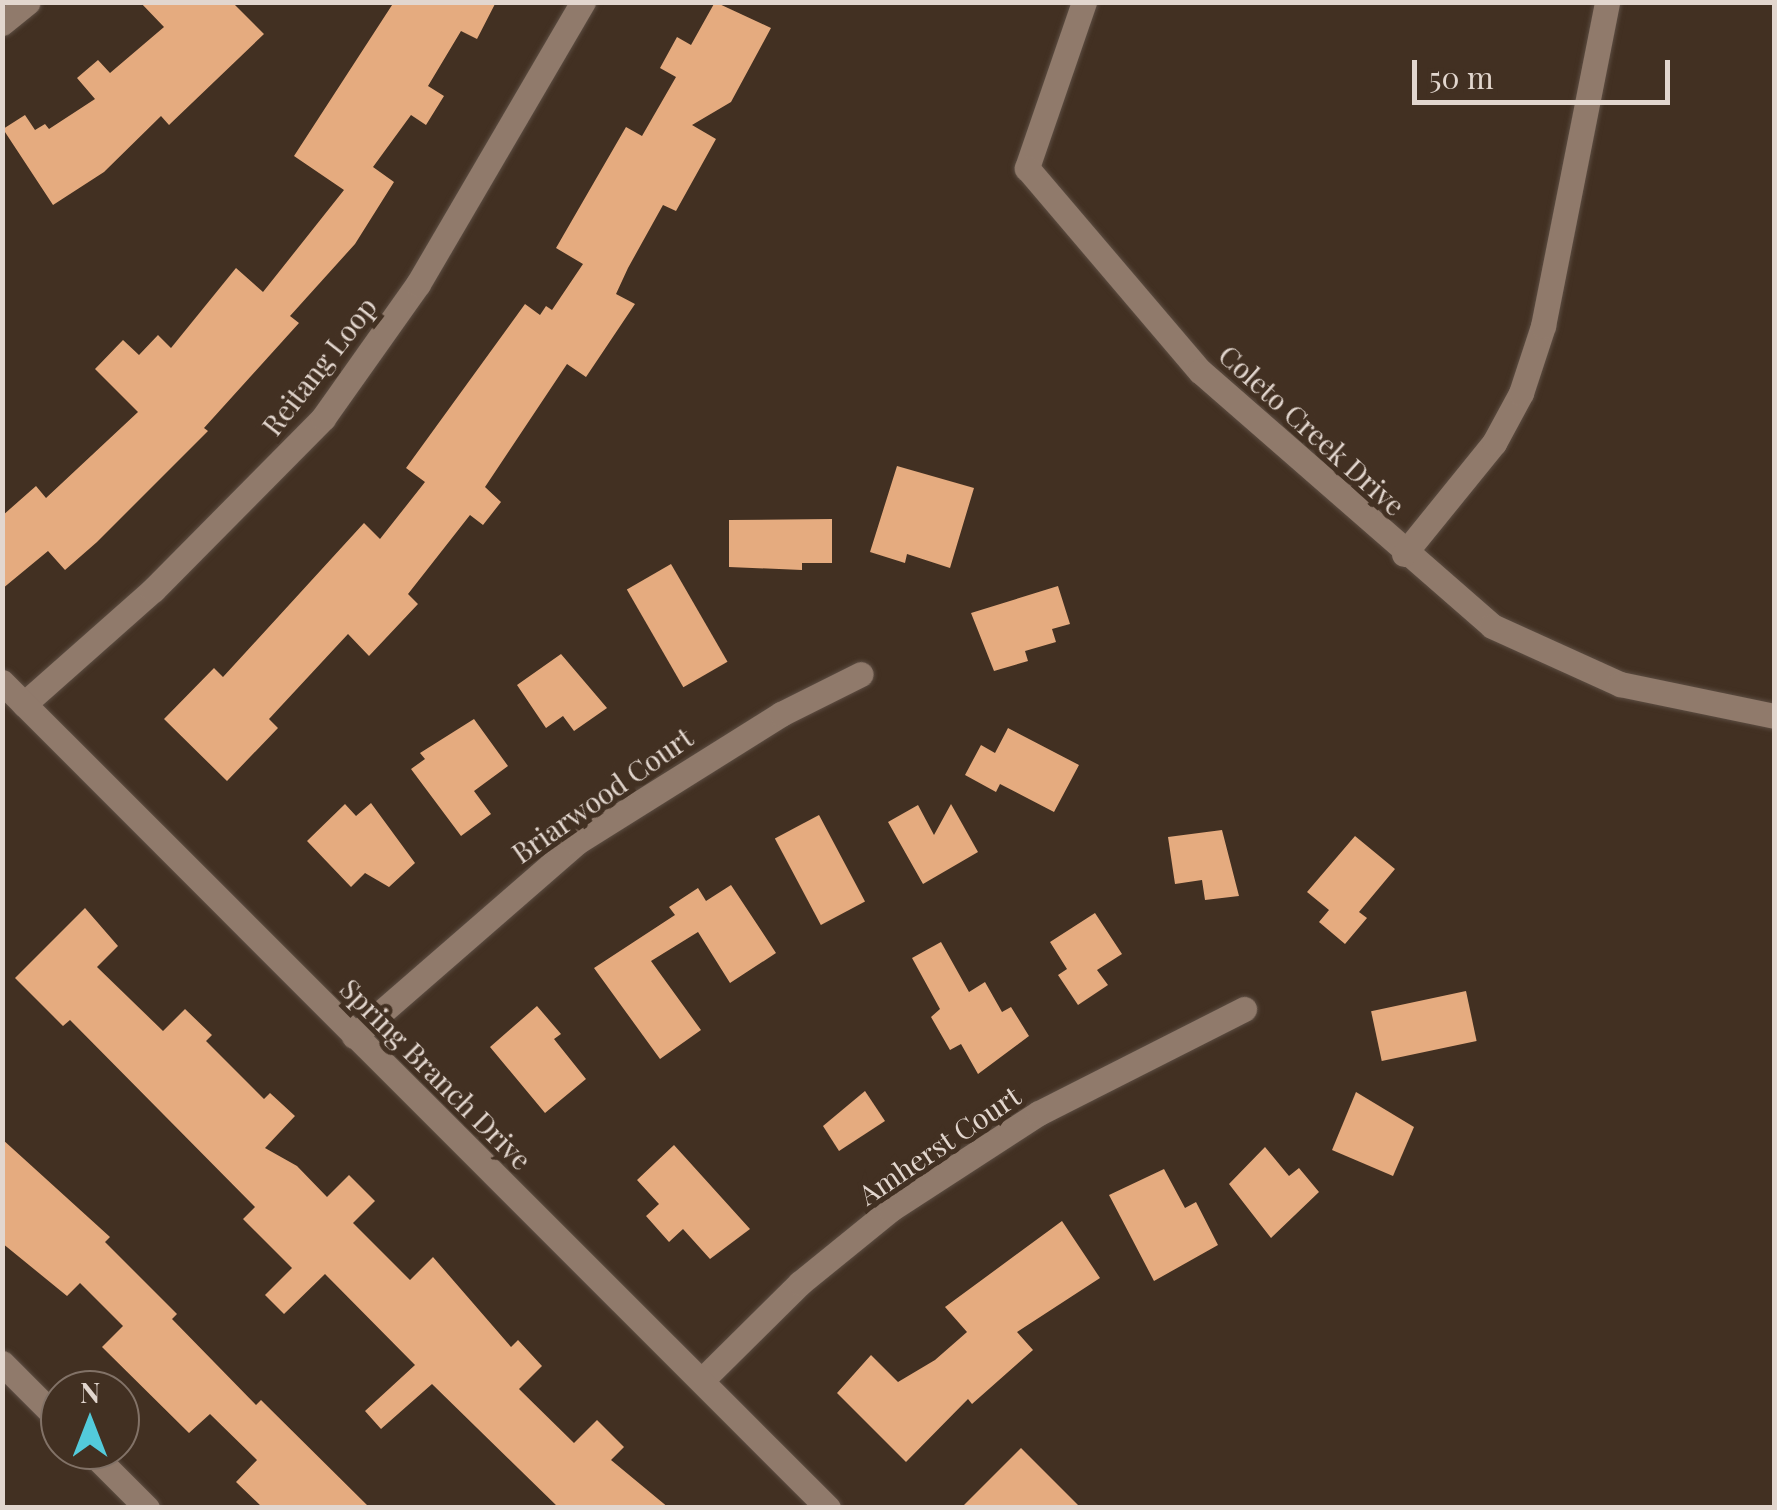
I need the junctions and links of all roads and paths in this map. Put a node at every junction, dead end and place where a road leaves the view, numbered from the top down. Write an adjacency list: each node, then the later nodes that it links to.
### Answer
1 (28, 2): 5 (street)
2 (583, 2): 9 (street, Reitang Loop)
3 (1084, 2): 6 (street, Coleto Creek Drive)
4 (1607, 2): 6 (street)
5 (2, 23)
6 (1404, 554): 10 (street, Coleto Creek Drive)
7 (862, 674): 12 (street, Briarwood Court)
8 (2, 682): 9 (street, Spring Branch Drive)
9 (24, 704): 12 (street, Spring Branch Drive)
10 (1774, 716)
11 (1244, 1008): 14 (street, Amherst Court)
12 (354, 1036): 14 (street, Spring Branch Drive)
13 (2, 1363): 15 (street)
14 (702, 1380): 18 (street, Spring Branch Drive)
15 (40, 1400)
16 (110, 1470): 17 (street)
17 (147, 1508)
18 (828, 1508)

